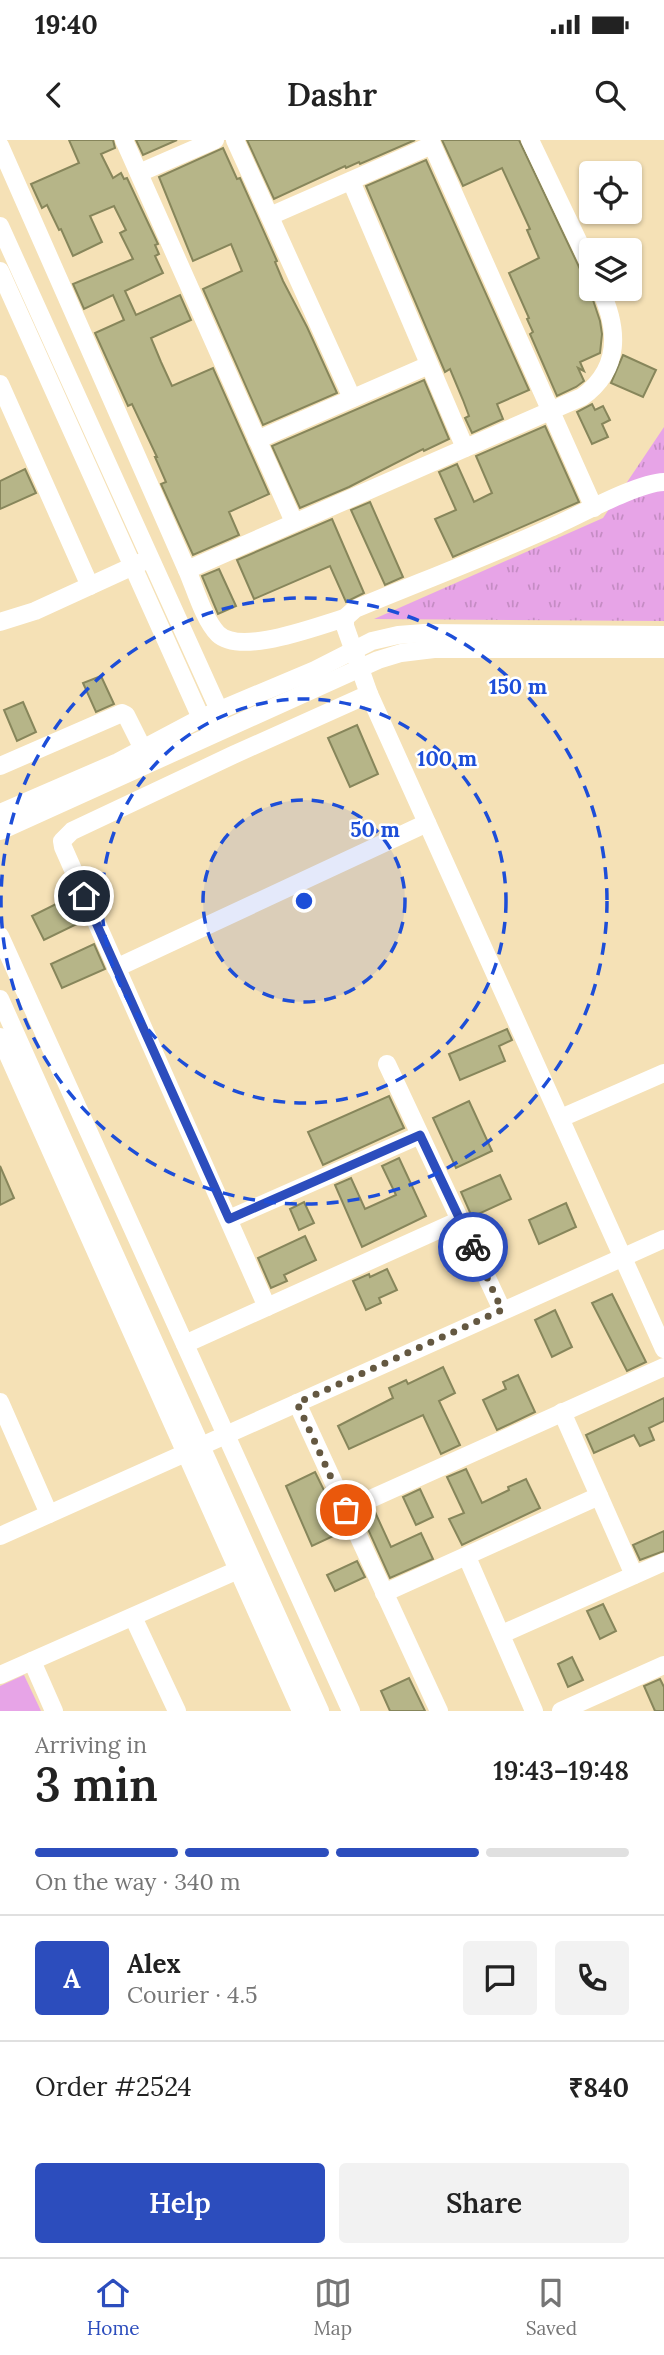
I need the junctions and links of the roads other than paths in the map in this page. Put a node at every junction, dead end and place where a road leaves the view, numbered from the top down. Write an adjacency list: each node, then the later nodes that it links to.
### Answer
1 (124, 140): 7 (street)
2 (215, 140): 7 (street)
3 (235, 140): 9 (street)
4 (530, 140): 11 (street)
5 (431, 143): 8 (street); 17 (street)
6 (0, 146): 25 (street)
7 (139, 173): 18 (street)
8 (351, 181): 9 (street); 14 (street)
9 (270, 216): 16 (street)
10 (0, 226): 23 (street)
11 (579, 243)
12 (0, 271): 24 (street)
13 (606, 301): 17 (street)
14 (429, 365): 16 (street); 19 (street)
15 (0, 384): 26 (street)
16 (352, 398): 18 (street)
17 (550, 410): 19 (street); 21 (street)
18 (257, 440): 22 (street)
19 (465, 448): 22 (street)
20 (659, 482): 21 (street)
21 (594, 508): 27 (street)
22 (294, 522): 25 (street)
23 (151, 559): 24 (street); 34 (street)
24 (132, 566): 26 (street); 35 (street)
25 (187, 570): 27 (street)
26 (90, 586): 28 (street)
27 (345, 618): 31 (street)
28 (0, 622)
29 (664, 635): 31 (street)
30 (664, 649): 32 (street)
31 (354, 650): 32 (street); 34 (street)
32 (362, 668): 33 (street); 36 (street)
33 (369, 694): 40 (street); 43 (street)
34 (219, 710): 35 (street); 36 (street)
35 (201, 718): 36 (street); 37 (street)
36 (216, 732): 41 (street)
37 (143, 749): 38 (street); 39 (street)
38 (0, 766)
39 (0, 813)
40 (427, 823): 43 (street); 49 (street)
41 (0, 831)
42 (0, 936): 51 (street)
43 (116, 968): 53 (street)
44 (0, 999): 45 (street)
45 (4, 1019): 52 (street)
46 (0, 1037): 52 (street)
47 (387, 1064): 50 (street)
48 (664, 1073): 49 (street)
49 (561, 1118): 56 (street)
50 (420, 1135): 53 (street); 54 (street)
51 (104, 1165): 52 (street); 59 (street)
52 (74, 1180): 66 (street)
53 (229, 1219): 57 (street)
54 (460, 1220): 57 (street); 58 (street)
55 (664, 1238): 56 (street)
56 (622, 1257): 58 (street); 60 (street)
57 (267, 1307): 59 (street)
58 (502, 1310): 63 (street)
59 (185, 1344): 65 (street)
60 (664, 1349)
61 (664, 1367): 64 (street)
62 (0, 1402): 69 (street)
63 (297, 1403): 65 (street); 68 (street)
64 (562, 1412): 67 (street); 68 (street)
65 (226, 1435): 66 (street); 85 (street)
66 (194, 1450): 69 (street); 73 (street); 84 (street)
67 (599, 1496): 71 (street); 74 (street)
68 (346, 1510): 75 (street)
69 (49, 1514): 70 (street)
70 (0, 1536)
71 (467, 1557): 75 (street); 77 (street)
72 (664, 1562): 74 (street)
73 (238, 1570): 76 (street); 83 (street)
74 (634, 1575): 77 (street)
75 (384, 1593): 86 (street)
76 (133, 1616): 78 (street); 82 (street)
77 (502, 1634): 87 (street)
78 (32, 1661): 80 (street); 81 (street)
79 (664, 1665): 88 (street)
80 (0, 1675)
81 (54, 1711)
82 (177, 1711)
83 (301, 1711)
84 (320, 1711)
85 (351, 1711)
86 (439, 1711)
87 (534, 1711)
88 (561, 1711)

